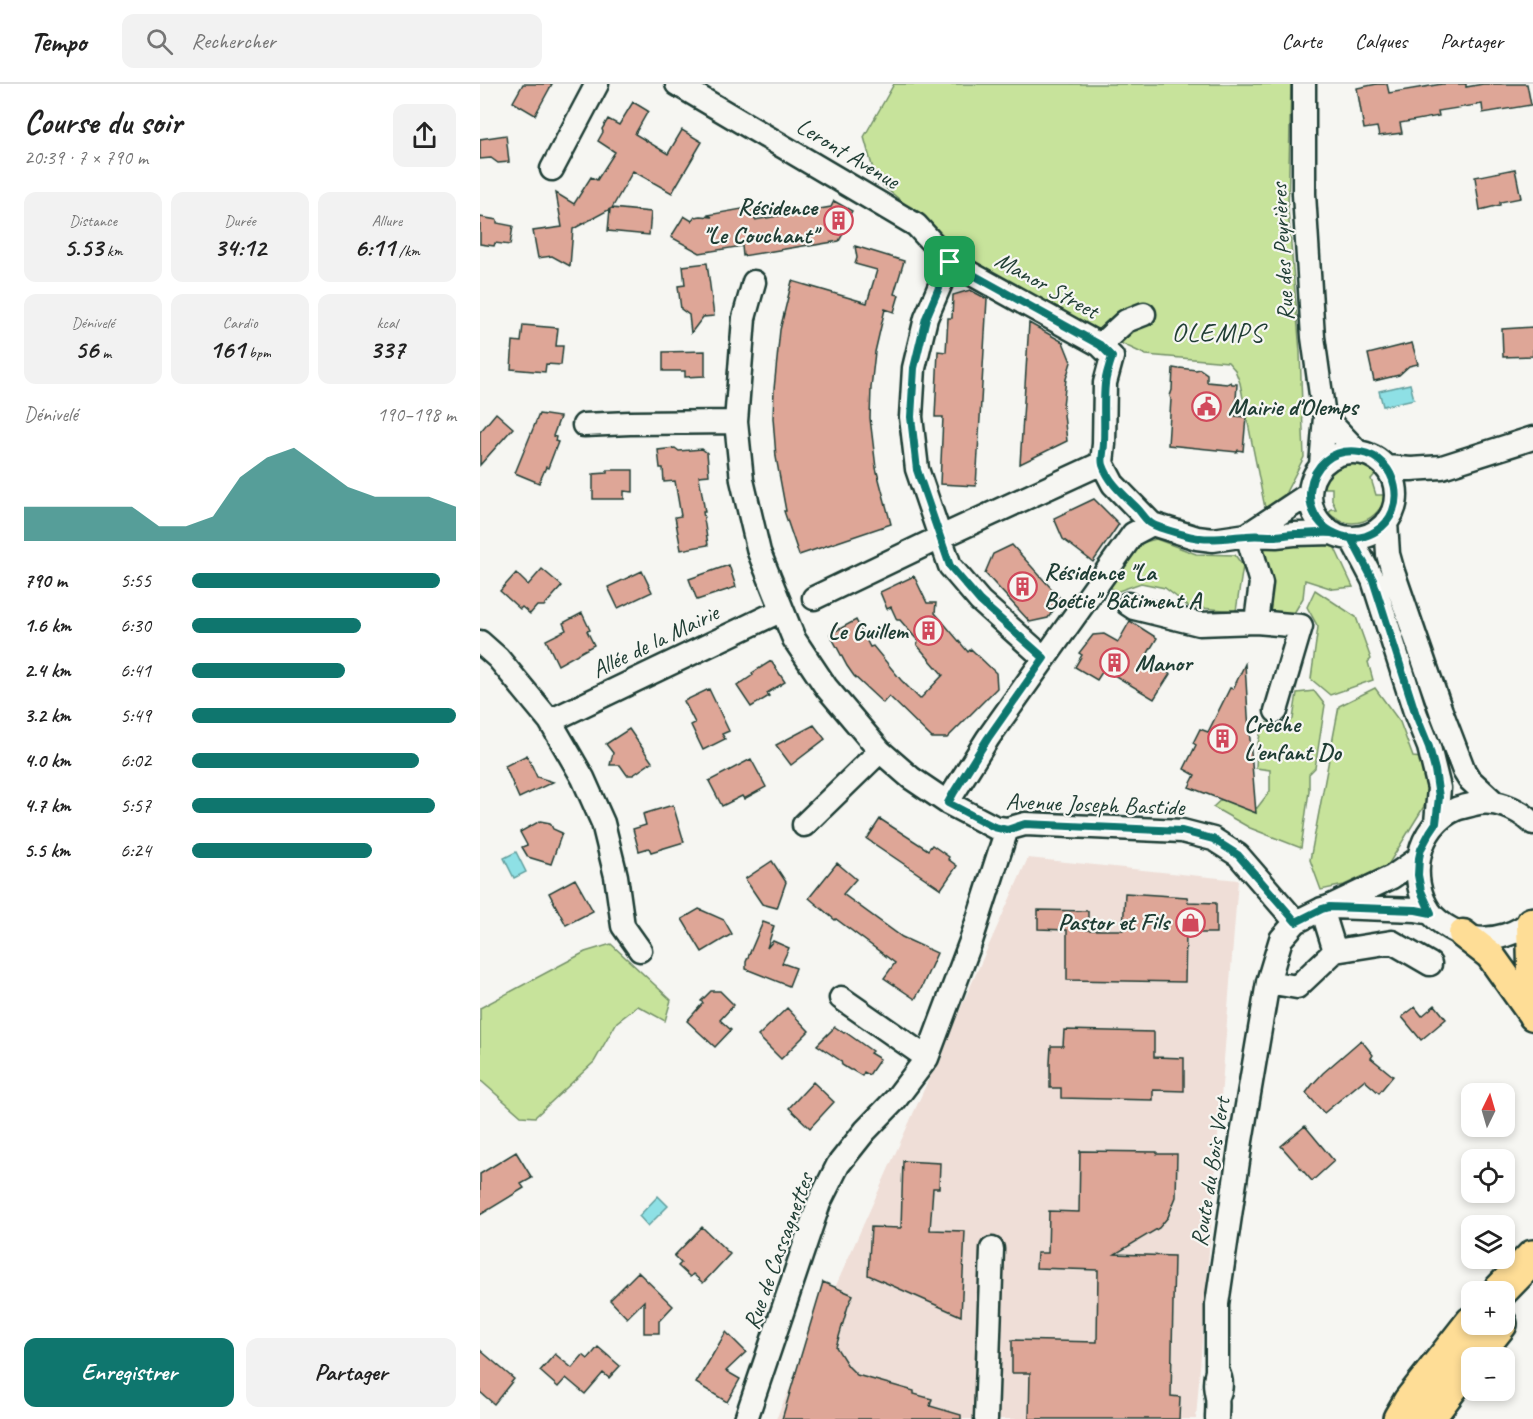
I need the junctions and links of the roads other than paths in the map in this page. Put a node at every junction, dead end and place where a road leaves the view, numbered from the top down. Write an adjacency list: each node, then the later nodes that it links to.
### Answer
1 (597, 84): 4 (street)
2 (677, 84): 5 (street, Leront Avenue)
3 (1304, 84): 9 (street, Rue des Peyrières)
4 (552, 169)
5 (950, 262): 8 (street, Manor Street); 24 (street)
6 (754, 282): 10 (street, Avenue Joseph Bastide)
7 (1144, 314): 8 (street)
8 (1100, 345): 14 (street)
9 (1325, 417): 13 (street); 15 (street, Rue des Peyrières)
10 (736, 422): 11 (street); 27 (street, Avenue Joseph Bastide)
11 (584, 425)
12 (1533, 438): 17 (street)
13 (1358, 452): 15 (street); 16 (street)
14 (1102, 463): 21 (street); 24 (street)
15 (1321, 465): 18 (street)
16 (1386, 467): 17 (street); 19 (street)
17 (1442, 467): 19 (street)
18 (1310, 494): 22 (street); 23 (street)
19 (1396, 498): 20 (street)
20 (1386, 522): 23 (street); 35 (street)
21 (1152, 524): 22 (street); 30 (street)
22 (1247, 536): 23 (street); 28 (street)
23 (1342, 536): 36 (street)
24 (941, 537): 25 (street); 30 (street)
25 (814, 598)
26 (1128, 604): 28 (street)
27 (782, 610): 32 (street, Allée de la Mairie); 33 (street, Avenue Joseph Bastide)
28 (1256, 622): 31 (street)
29 (480, 642): 32 (street)
30 (1044, 658): 34 (street)
31 (1276, 711)
32 (550, 721): 46 (street)
33 (880, 751): 34 (street, Avenue Joseph Bastide); 38 (street)
34 (948, 803): 39 (street, Avenue Joseph Bastide)
35 (1495, 803): 36 (street); 37 (street)
36 (1436, 823): 40 (street)
37 (1533, 823)
38 (804, 825)
39 (1007, 830): 44 (street, Avenue Joseph Bastide); 52 (street, Rue de Cassagnettes)
40 (1419, 858): 41 (street); 42 (street)
41 (1326, 908): 42 (street); 44 (street); 47 (street)
42 (1431, 913): 45 (street)
43 (1532, 921): 45 (street); 51 (main road)
44 (1296, 922): 49 (street, Route du Bois Vert)
45 (1463, 934): 51 (main road)
46 (640, 950)
47 (1335, 951): 48 (street); 49 (street)
48 (1430, 964)
49 (1268, 982): 59 (street, Route du Bois Vert)
50 (841, 998): 52 (street)
51 (1532, 1016)
52 (927, 1058): 60 (street, Rue de Cassagnettes)
53 (1533, 1239): 56 (highway)
54 (992, 1249): 61 (street)
55 (1533, 1257): 57 (highway)
56 (1515, 1282)
57 (1515, 1284)
58 (1482, 1344): 62 (highway); 63 (highway); 64 (highway)
59 (1217, 1408)
60 (746, 1419)
61 (986, 1419)
62 (1400, 1419)
63 (1427, 1419)
64 (1440, 1419)

